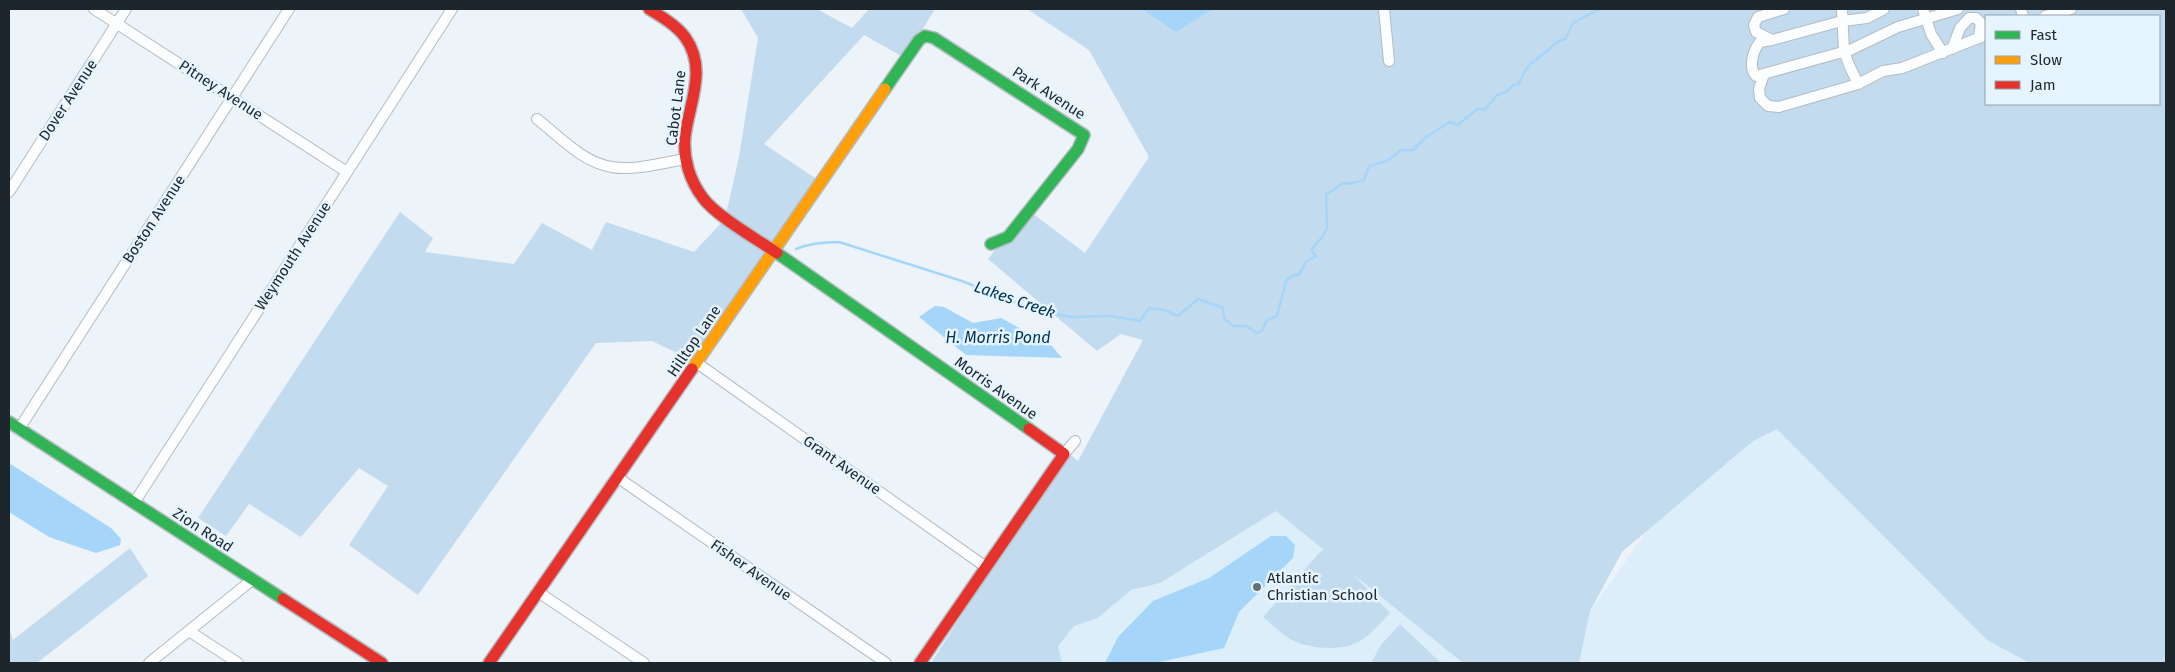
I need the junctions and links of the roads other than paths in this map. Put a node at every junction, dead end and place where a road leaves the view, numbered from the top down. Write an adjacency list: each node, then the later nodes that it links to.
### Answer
1 (94, 9): 16 (street, Pitney Avenue)
2 (126, 9): 16 (street, Dover Avenue)
3 (289, 9): 25 (street, Boston Avenue)
4 (452, 9): 28 (street, Weymouth Avenue)
5 (649, 9): 27 (street, Cabot Lane)
6 (1384, 9): 22 (street)
7 (1784, 9): 19 (street)
8 (1842, 9): 15 (street)
9 (1884, 9): 15 (street)
10 (1958, 9): 12 (street)
11 (2071, 9): 14 (street)
12 (1924, 13): 20 (street); 21 (street)
13 (1967, 14): 18 (street); 21 (street)
14 (2048, 15)
15 (1842, 21): 19 (street); 20 (street)
16 (117, 23): 25 (street, Pitney Avenue); 29 (street, Dover Avenue)
17 (923, 36): 30 (street, Park Avenue); 31 (street, Hilltop Lane)
18 (1983, 37): 21 (street)
19 (1772, 40): 23 (street)
20 (1844, 51): 23 (street); 24 (street)
21 (1947, 51): 24 (street)
22 (1390, 61)
23 (1764, 74): 24 (street)
24 (1858, 84)
25 (232, 98): 28 (street, Pitney Avenue); 34 (street, Boston Avenue)
26 (537, 119): 27 (street)
27 (685, 159): 31 (street, Cabot Lane)
28 (347, 172): 38 (street, Weymouth Avenue)
29 (9, 192)
30 (991, 244)
31 (773, 252): 32 (street, Hilltop Lane); 36 (street, Morris Avenue)
32 (697, 363): 37 (street, Hilltop Lane); 39 (street, Grant Avenue)
33 (9, 422): 34 (street, Zion Road)
34 (19, 429): 38 (street, Zion Road)
35 (1075, 440): 36 (street)
36 (1064, 454): 39 (street)
37 (617, 477): 41 (street, Hilltop Lane); 48 (street, Fisher Avenue)
38 (134, 503): 40 (street, Zion Road)
39 (986, 567): 49 (street)
40 (252, 580): 42 (street); 45 (street, Zion Road)
41 (538, 592): 46 (street, Hilltop Lane); 47 (street)
42 (189, 631): 43 (street); 44 (street)
43 (149, 663)
44 (238, 663)
45 (382, 663)
46 (489, 663)
47 (644, 663)
48 (886, 663)
49 (920, 663)

